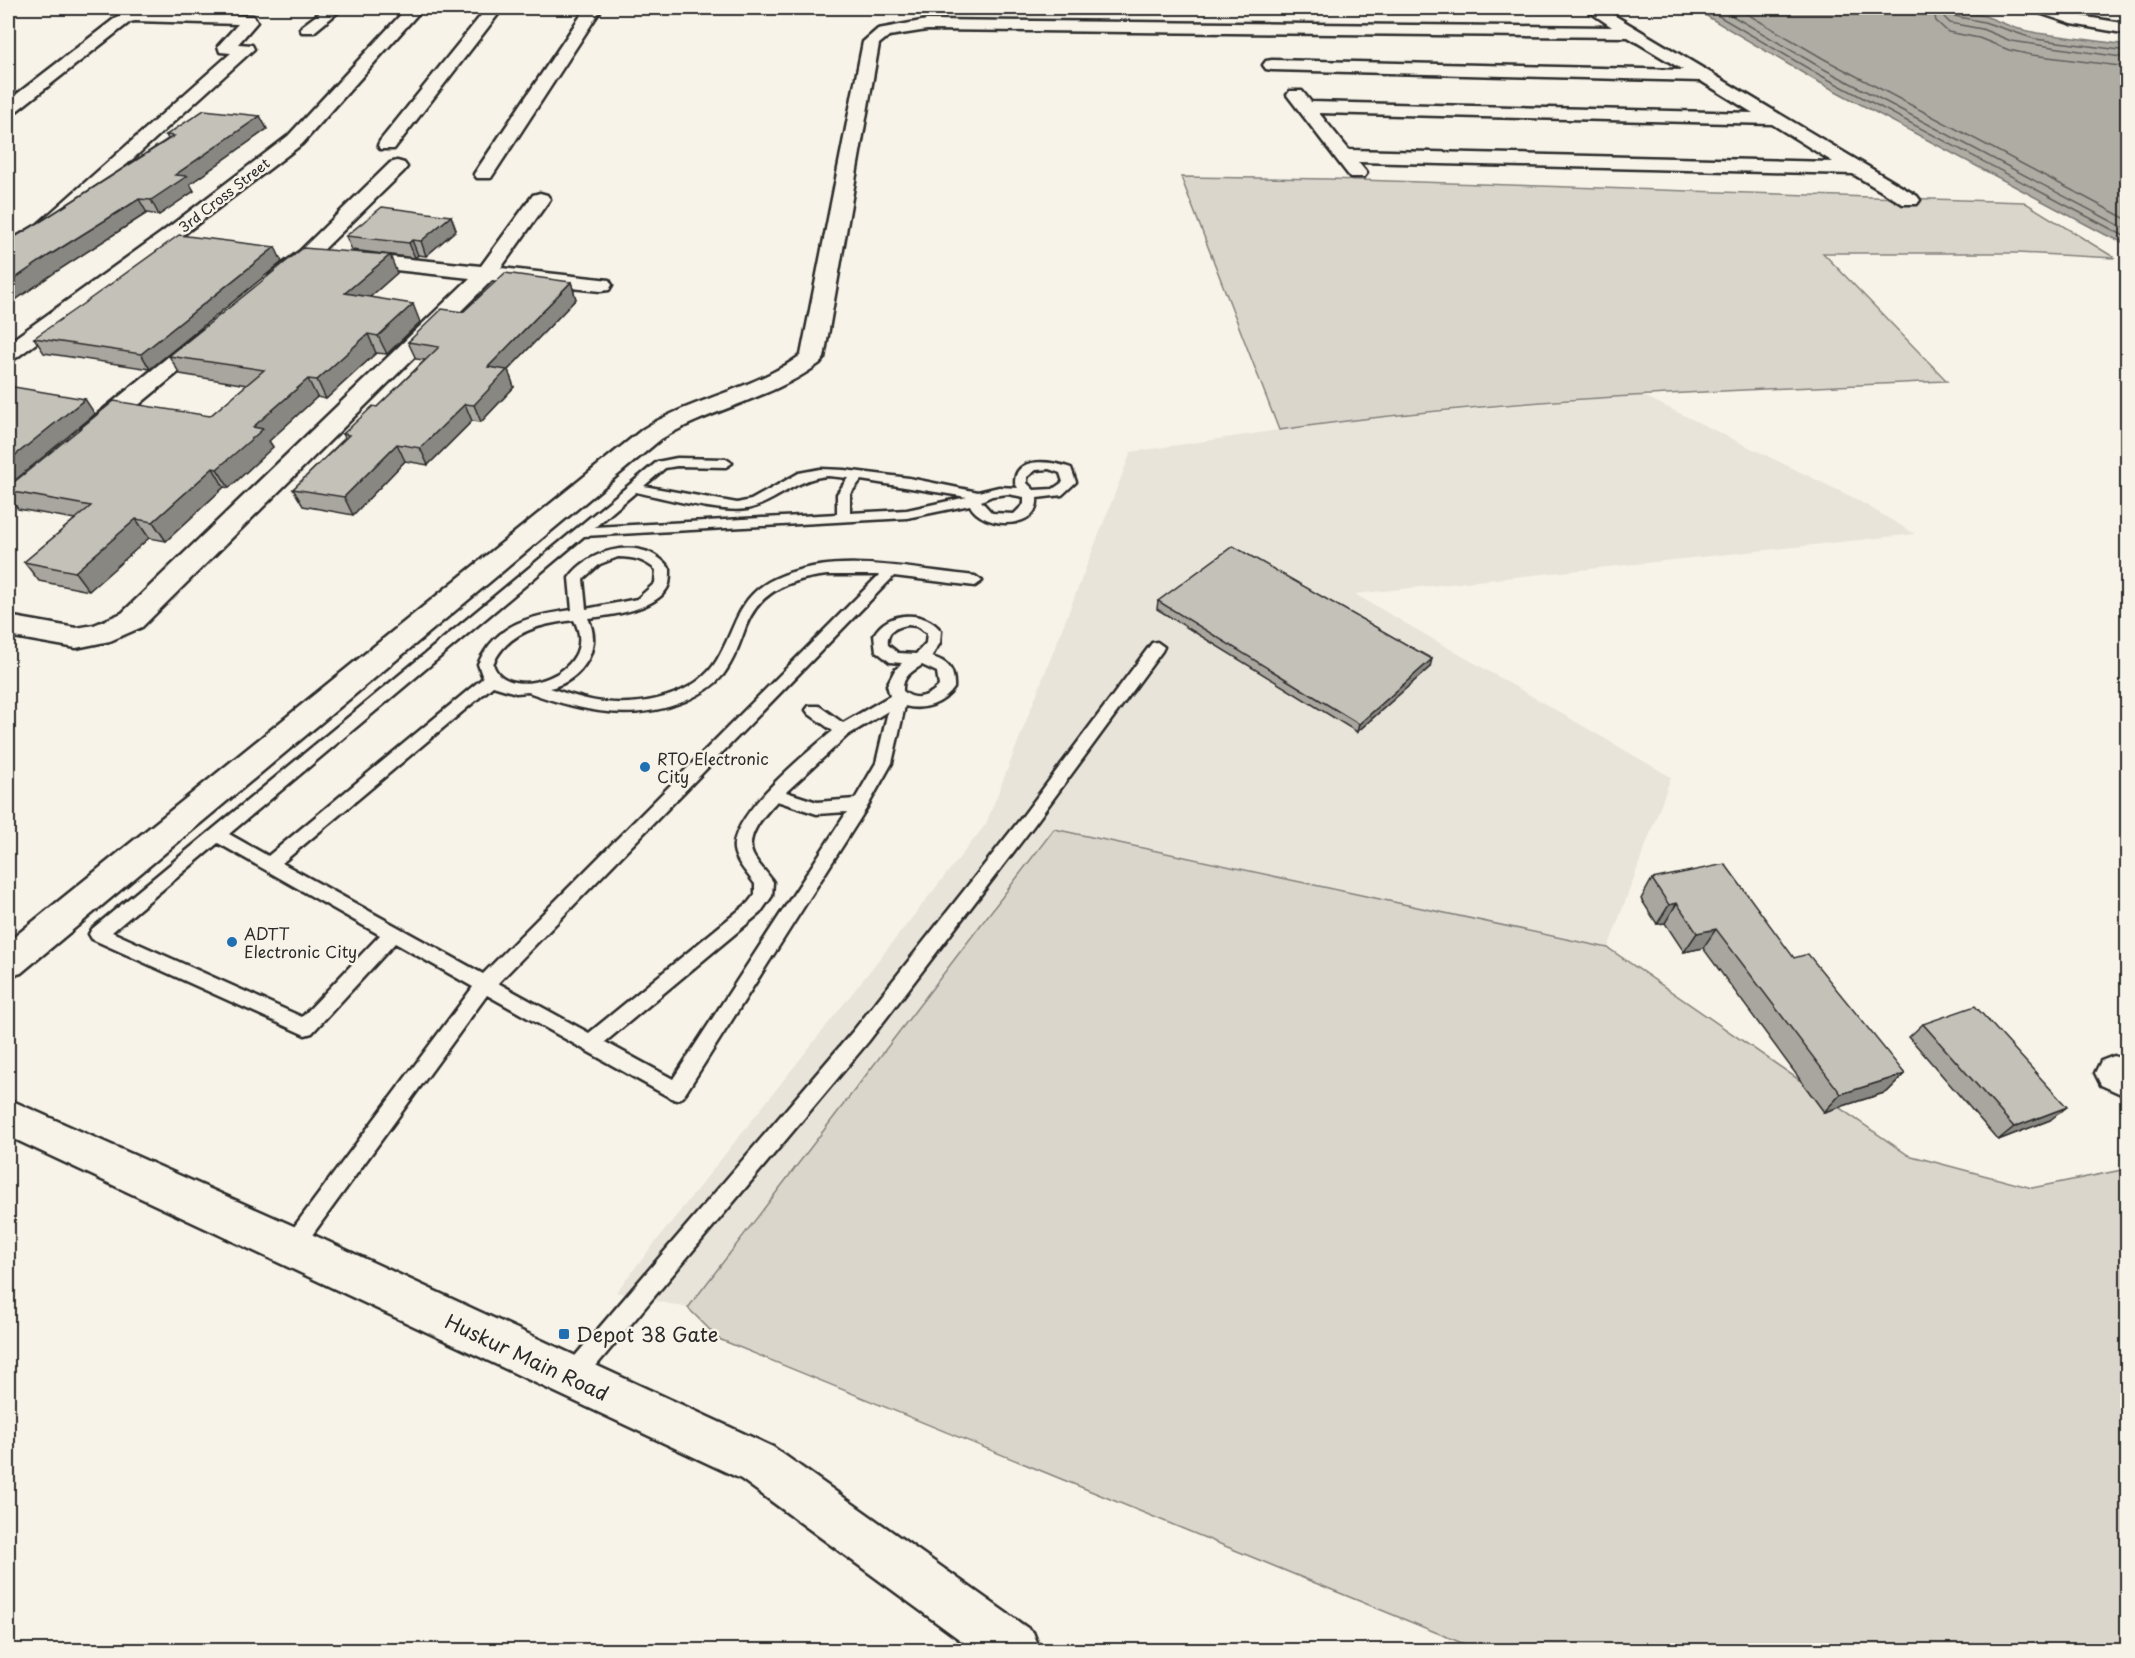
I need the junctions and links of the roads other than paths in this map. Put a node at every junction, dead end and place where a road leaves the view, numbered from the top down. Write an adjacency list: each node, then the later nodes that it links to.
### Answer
1 (336, 8): 8 (street)
2 (415, 8): 26 (street, 3rd Cross Street)
3 (495, 8): 16 (street)
4 (594, 8): 20 (street)
5 (1592, 8): 10 (street)
6 (2039, 8): 9 (street)
7 (1236, 17): 10 (street); 11 (street); 58 (street)
8 (308, 29)
9 (2127, 29)
10 (1633, 32): 12 (street)
11 (1272, 65): 12 (street); 13 (street)
12 (1705, 76): 15 (street)
13 (1305, 106): 15 (street); 17 (street)
14 (8, 109): 25 (street)
15 (1776, 119): 19 (street)
16 (387, 146)
17 (1344, 156): 19 (street); 21 (street)
18 (397, 167): 30 (street)
19 (1857, 168): 23 (street)
20 (484, 174)
21 (1359, 174)
22 (540, 199): 31 (street)
23 (1910, 200)
24 (8, 227): 25 (street)
25 (44, 228): 28 (street)
26 (168, 237): 27 (street); 35 (street, 3rd Cross Street)
27 (191, 240)
28 (8, 251)
29 (284, 252): 30 (street)
30 (308, 255): 31 (street); 33 (street)
31 (485, 275): 32 (street); 46 (street)
32 (601, 285)
33 (262, 292)
34 (226, 322): 36 (street)
35 (8, 353)
36 (71, 448)
37 (726, 462): 39 (lane)
38 (858, 476): 39 (lane); 40 (lane); 41 (lane)
39 (633, 488): 42 (lane)
40 (976, 498): 40 (lane); 41 (lane)
41 (845, 518): 42 (lane)
42 (581, 532): 55 (lane)
43 (890, 573): 44 (lane); 49 (lane); 59 (lane)
44 (975, 581)
45 (579, 615): 45 (lane); 48 (lane); 49 (lane)
46 (8, 626)
47 (1157, 647): 63 (lane)
48 (491, 678): 49 (lane); 56 (lane)
49 (533, 689)
50 (899, 698): 50 (lane); 52 (lane); 54 (lane)
51 (814, 710): 52 (lane)
52 (844, 731): 53 (lane)
53 (774, 794): 54 (lane); 60 (lane)
54 (860, 806): 60 (lane)
55 (218, 835): 56 (lane); 57 (lane)
56 (270, 864): 57 (lane)
57 (393, 933): 59 (lane)
58 (8, 962)
59 (484, 984): 60 (lane); 62 (lane)
60 (590, 1043)
61 (8, 1117): 62 (street, Huskur Main Road)
62 (292, 1246): 63 (street, Huskur Main Road)
63 (571, 1378): 64 (street, Huskur Main Road)
64 (1015, 1650)

